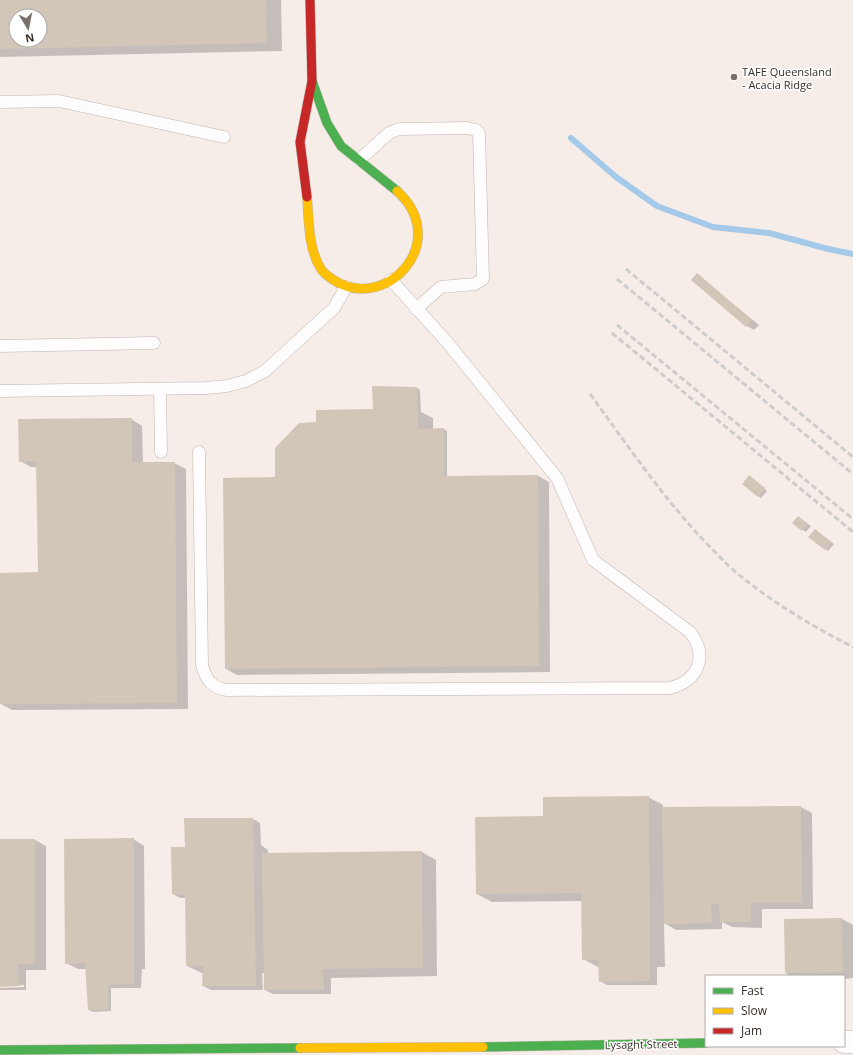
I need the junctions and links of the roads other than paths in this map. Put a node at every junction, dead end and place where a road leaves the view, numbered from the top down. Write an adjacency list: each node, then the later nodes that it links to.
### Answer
1 (310, 0): 2 (street)
2 (312, 81): 5 (street); 7 (street)
3 (0, 102): 4 (lane)
4 (224, 137)
5 (359, 160): 6 (street); 8 (lane)
6 (391, 280): 7 (street); 8 (lane)
7 (346, 287): 11 (lane)
8 (416, 309): 14 (lane)
9 (154, 343): 10 (lane)
10 (0, 346)
11 (160, 389): 12 (lane); 13 (lane)
12 (0, 391)
13 (161, 452)
14 (199, 452)
15 (705, 1043): 16 (street, Lysaght Street)
16 (0, 1050)

